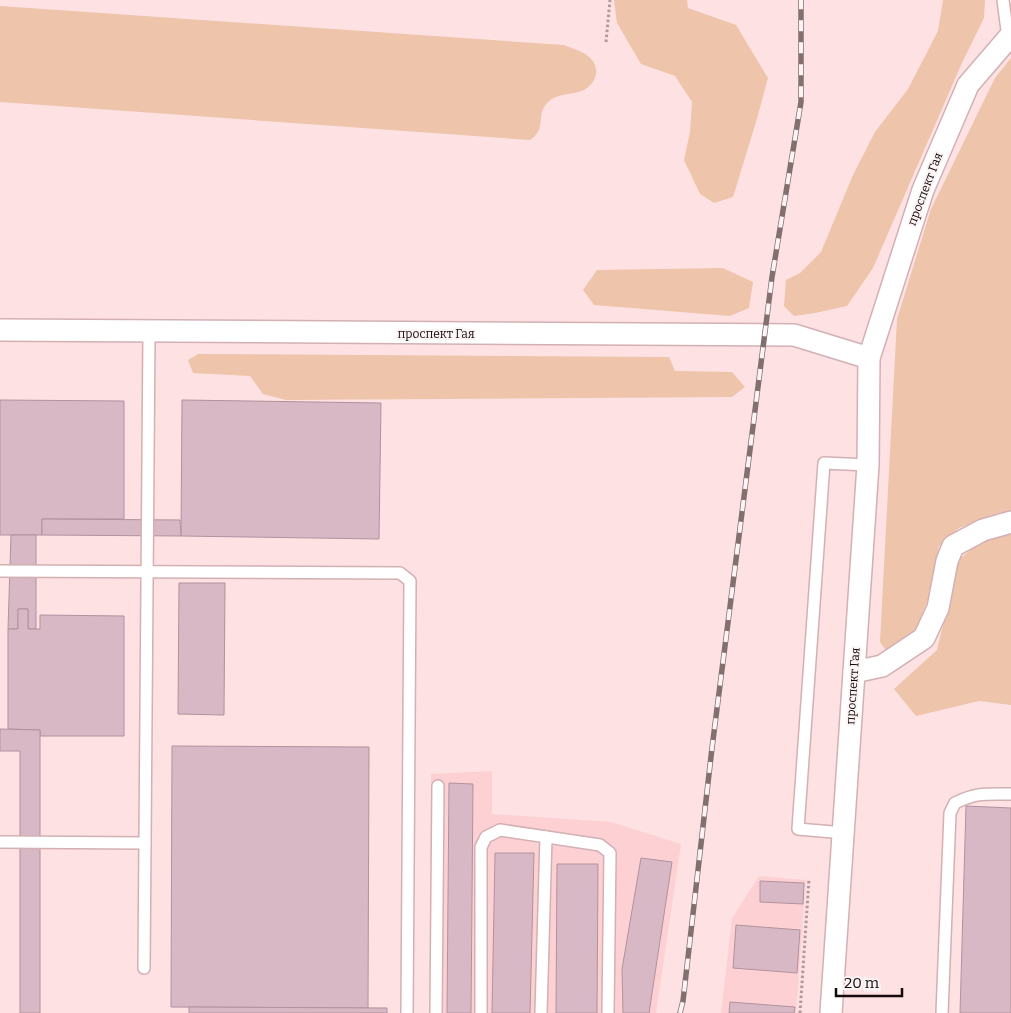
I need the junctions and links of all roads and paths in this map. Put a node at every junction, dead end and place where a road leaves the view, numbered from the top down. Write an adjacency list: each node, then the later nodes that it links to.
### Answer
1 (610, 0): 4 (path)
2 (1003, 0): 3 (lane)
3 (1009, 36): 7 (street, проспект Гая)
4 (606, 42)
5 (0, 330): 6 (street, проспект Гая)
6 (149, 332): 7 (street, проспект Гая); 11 (lane)
7 (868, 358): 8 (street, проспект Гая)
8 (868, 466): 12 (street, проспект Гая); 15 (lane)
9 (1011, 522): 12 (street)
10 (0, 571): 11 (lane)
11 (147, 572): 18 (lane); 21 (lane)
12 (854, 672): 15 (street, проспект Гая)
13 (438, 786): 22 (lane)
14 (1011, 794): 28 (lane)
15 (844, 834): 27 (street, проспект Гая)
16 (546, 837): 23 (lane); 24 (lane); 25 (lane)
17 (0, 842): 18 (lane)
18 (144, 843): 20 (lane)
19 (809, 879): 26 (path)
20 (144, 968)
21 (407, 1013)
22 (436, 1013)
23 (481, 1013)
24 (541, 1013)
25 (608, 1013)
26 (800, 1013)
27 (831, 1013)
28 (942, 1013)

